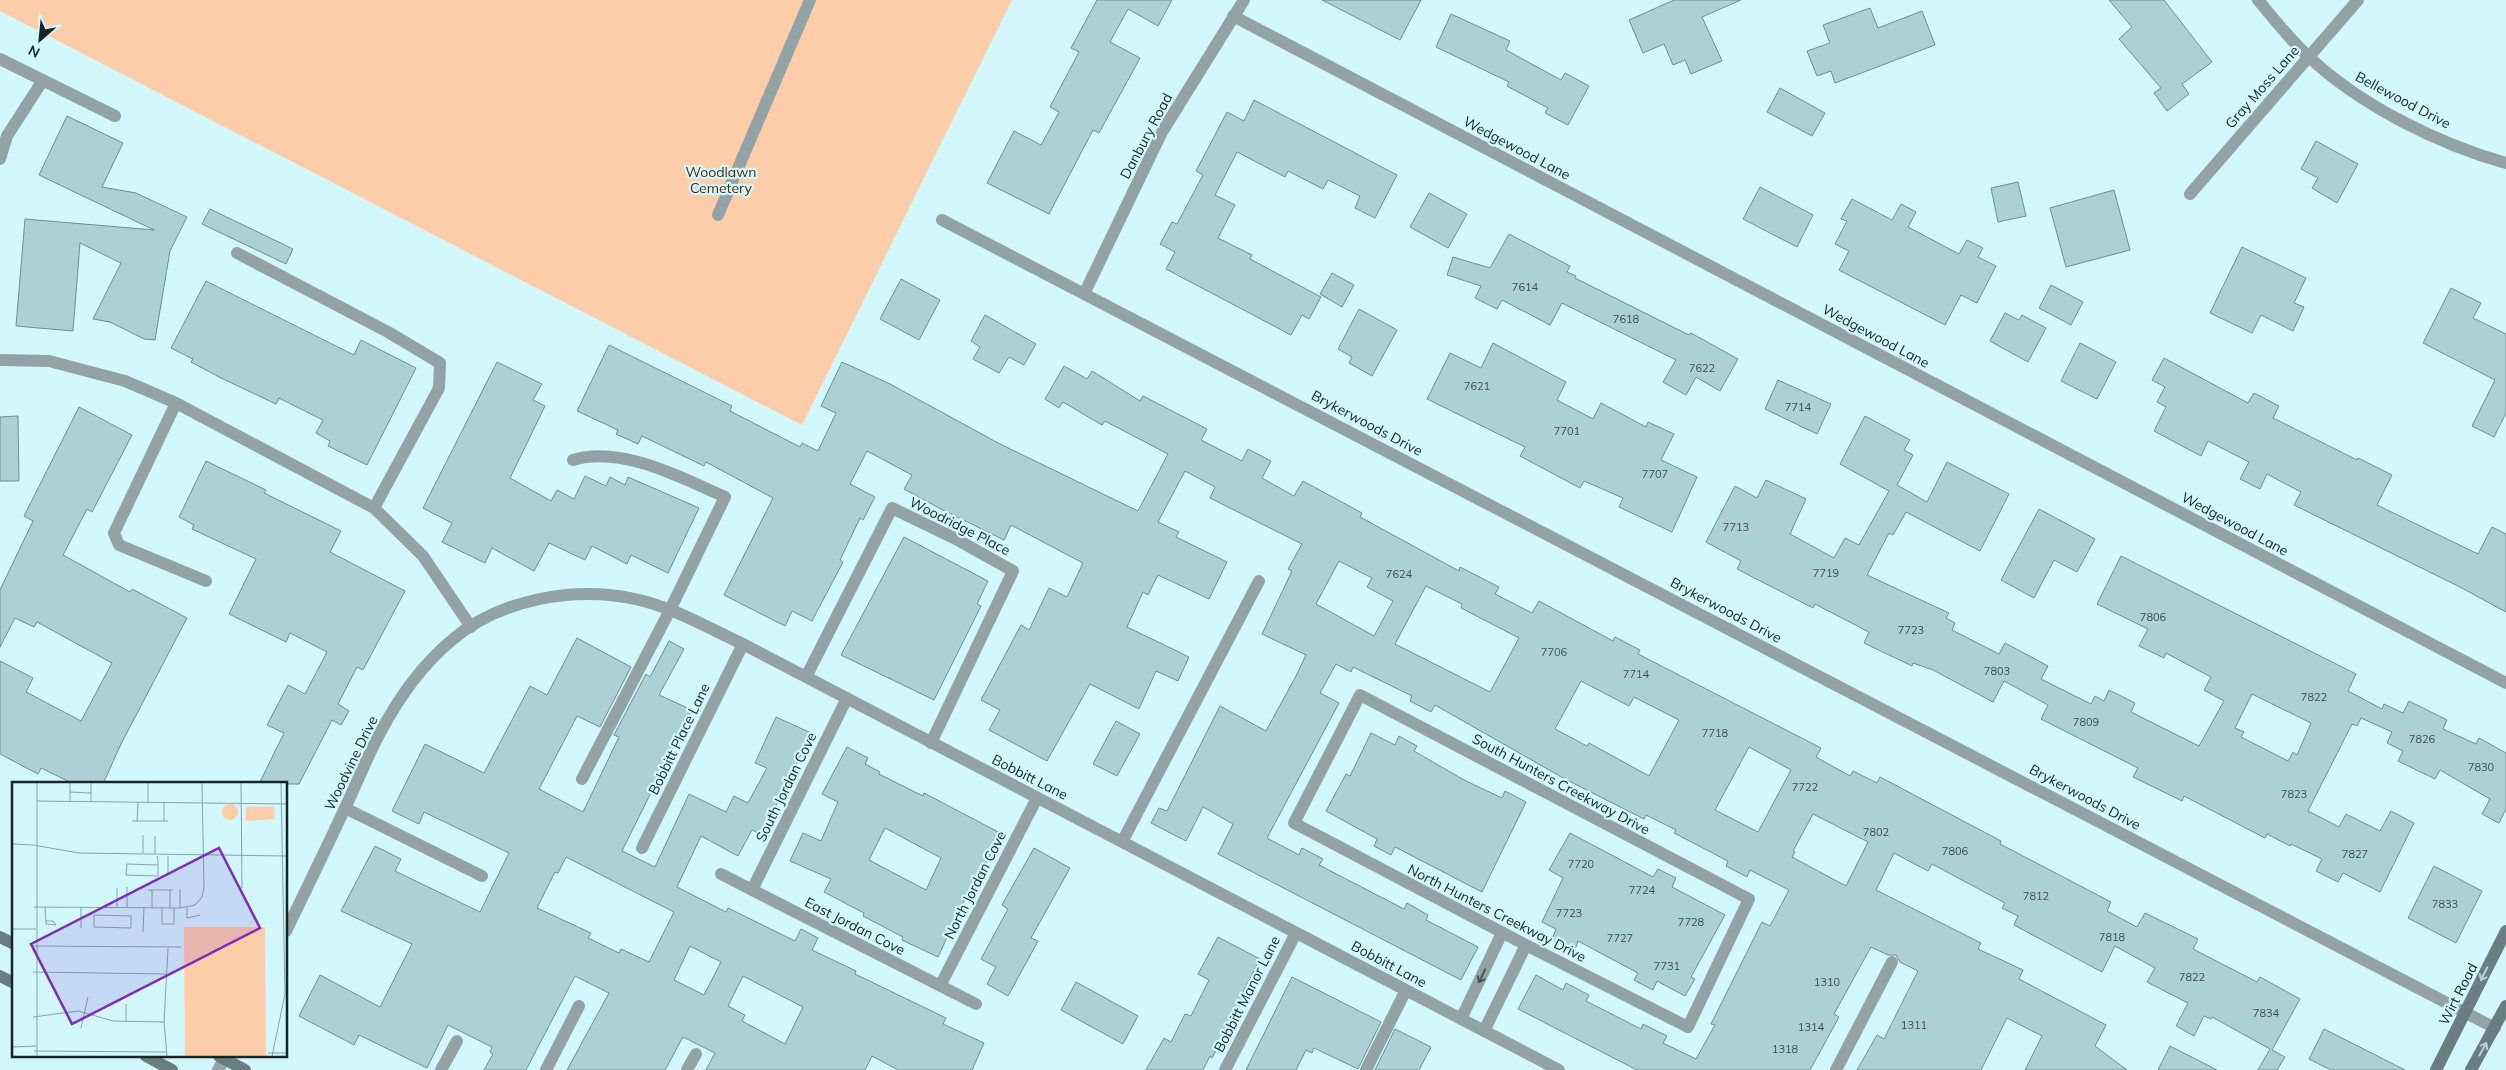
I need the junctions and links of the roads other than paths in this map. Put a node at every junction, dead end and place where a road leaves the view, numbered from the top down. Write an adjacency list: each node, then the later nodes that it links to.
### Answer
1 (810, 0): 13 (street)
2 (1244, 0): 5 (street, Danbury Road)
3 (2258, 0): 6 (street, Bellewood Drive)
4 (2358, 0): 6 (street, Gray Moss Lane)
5 (1233, 16): 16 (street, Danbury Road); 27 (street, Wedgewood Lane)
6 (2308, 56): 11 (street, Bellewood Drive); 12 (street, Gray Moss Lane)
7 (0, 59): 8 (street)
8 (43, 80): 9 (street); 10 (street)
9 (116, 116)
10 (0, 159)
11 (2506, 163)
12 (2190, 194)
13 (718, 215)
14 (942, 220): 16 (street, Brykerwoods Drive)
15 (237, 253): 20 (street)
16 (1085, 292): 54 (street, Brykerwoods Drive)
17 (0, 360): 18 (street)
18 (176, 402): 20 (street); 22 (street)
19 (572, 460): 23 (street)
20 (374, 508): 24 (street)
21 (1259, 581): 34 (street)
22 (206, 582)
23 (670, 610): 24 (street, Bobbitt Lane); 25 (street, Bobbitt Lane); 31 (street)
24 (471, 627): 33 (street, Woodvine Drive)
25 (743, 644): 26 (street, Bobbitt Lane); 35 (street, Bobbitt Place Lane)
26 (806, 678): 29 (street, Bobbitt Lane); 30 (street, Woodridge Place)
27 (2506, 683)
28 (1360, 695): 42 (street, North Hunters Creekway Drive); 56 (street, South Hunters Creekway Drive)
29 (846, 698): 30 (street, Bobbitt Lane); 38 (street, South Jordan Cove)
30 (931, 743): 32 (street, Bobbitt Lane)
31 (582, 779)
32 (1037, 798): 34 (street, Bobbitt Lane); 49 (street, North Jordan Cove)
33 (346, 808): 37 (street); 39 (street, Woodvine Drive)
34 (1122, 842): 41 (street, Bobbitt Lane)
35 (642, 848)
36 (721, 874): 38 (street, East Jordan Cove)
37 (482, 876)
38 (752, 890): 49 (street, East Jordan Cove)
39 (288, 927)
40 (2506, 930): 54 (main road, Wirt Road, one-way to 54)
41 (1296, 933): 50 (street, Bobbitt Lane); 68 (street, Bobbitt Manor Lane)
42 (1502, 933): 45 (street, North Hunters Creekway Drive); 55 (street, one-way to 55)
43 (0, 937): 44 (main road)
44 (12, 943)
45 (1526, 945): 56 (street, North Hunters Creekway Drive); 58 (street)
46 (1892, 962): 71 (street)
47 (0, 976): 48 (main road)
48 (12, 982)
49 (940, 986): 51 (street, East Jordan Cove)
50 (1406, 990): 55 (street, Bobbitt Lane); 69 (street)
51 (976, 1004)
52 (579, 1006): 66 (street)
53 (2506, 1006): 57 (main road)
54 (2465, 1013): 57 (street, Brykerwoods Drive); 72 (main road, Wirt Road)
55 (1461, 1019): 58 (street, Bobbitt Lane)
56 (1688, 1027)
57 (2495, 1028): 73 (main road, one-way to 57)
58 (1484, 1031): 70 (street, Bobbitt Lane)
59 (456, 1041): 65 (street)
60 (696, 1054): 67 (street)
61 (150, 1058): 63 (main road)
62 (222, 1060): 64 (main road)
63 (172, 1070)
64 (244, 1070)
65 (441, 1070)
66 (546, 1070)
67 (688, 1070)
68 (1225, 1070)
69 (1366, 1070)
70 (1559, 1070)
71 (1836, 1070)
72 (2436, 1070)
73 (2471, 1070)

